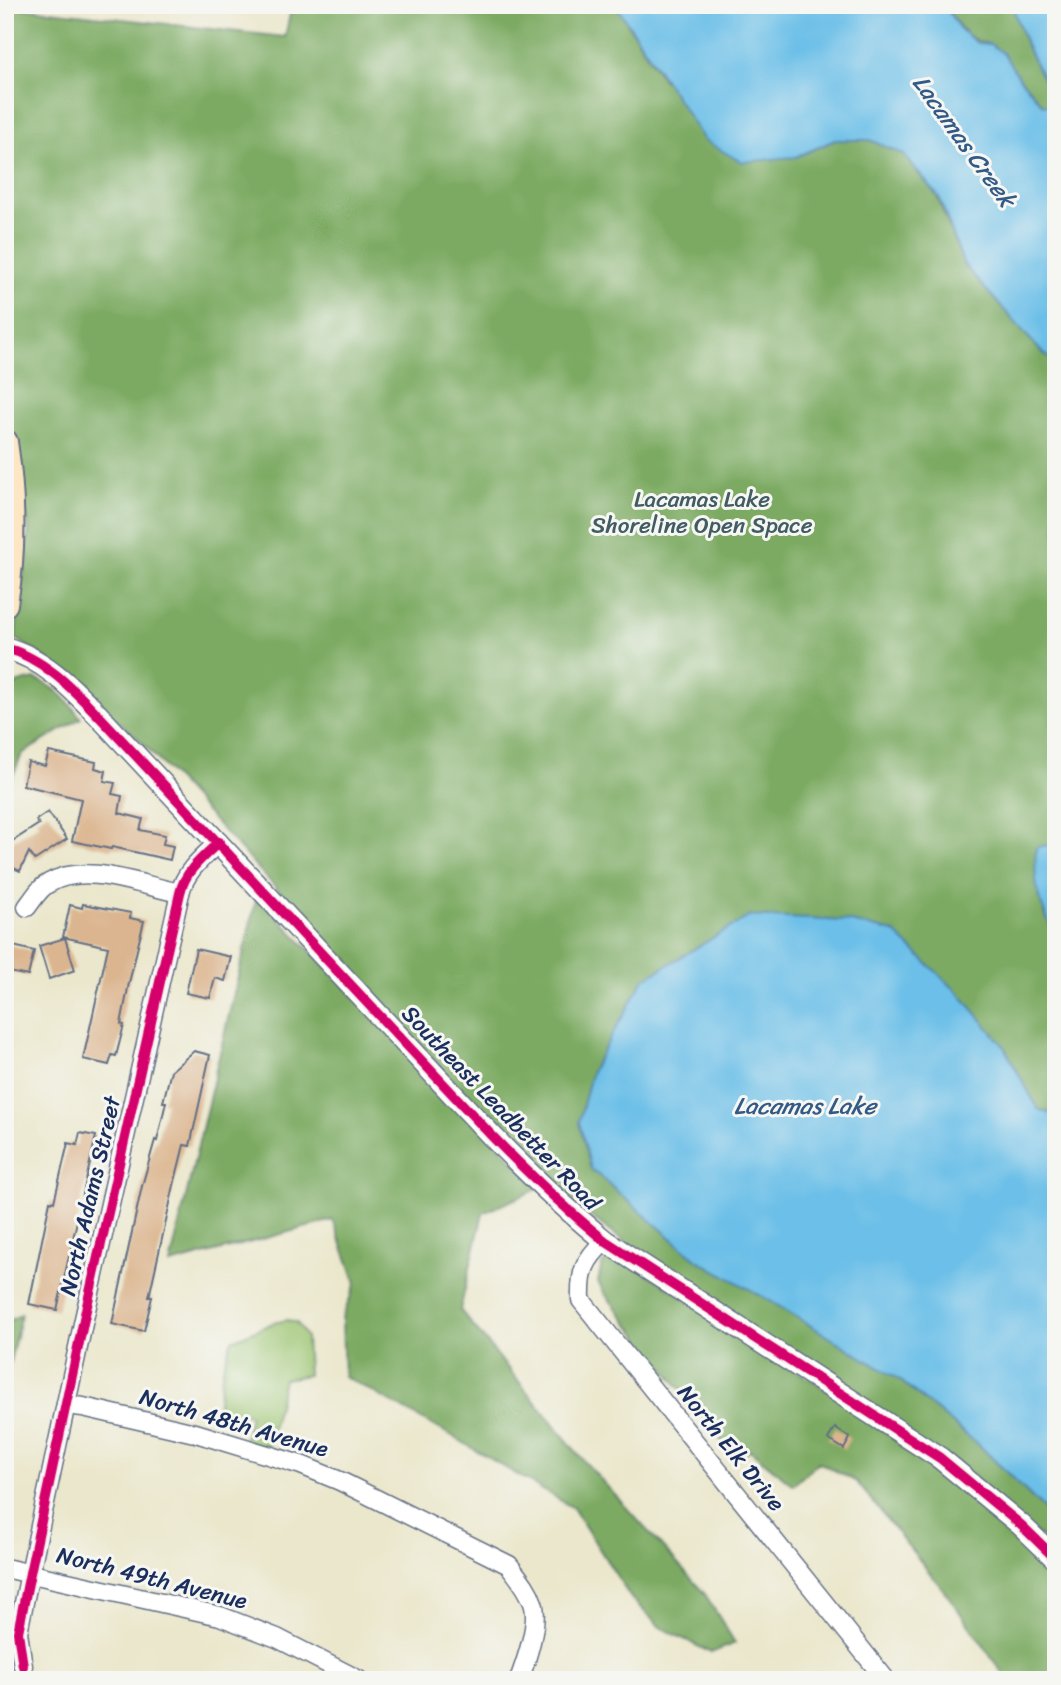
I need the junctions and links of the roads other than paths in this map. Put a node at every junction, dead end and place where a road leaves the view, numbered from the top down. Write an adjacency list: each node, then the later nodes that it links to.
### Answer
1 (5, 442): 2 (main road)
2 (5, 604)
3 (5, 648): 4 (street, Southeast Leadbetter Road)
4 (219, 842): 5 (street, North Adams Street); 7 (street, Southeast Leadbetter Road)
5 (180, 893): 6 (street); 8 (street, North Adams Street)
6 (27, 907)
7 (605, 1241): 9 (street, Southeast Leadbetter Road); 15 (street, North Elk Drive)
8 (66, 1405): 11 (street, North Adams Street); 14 (street, North 48th Avenue)
9 (1056, 1559)
10 (5, 1568): 11 (street, North 49th Avenue)
11 (30, 1573): 12 (street, North Adams Street); 13 (street, North 49th Avenue)
12 (23, 1666)
13 (359, 1680)
14 (519, 1680)
15 (886, 1680)

